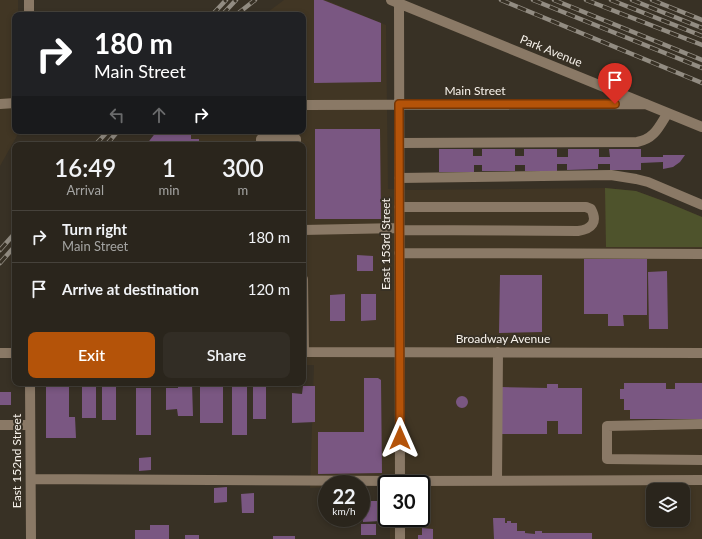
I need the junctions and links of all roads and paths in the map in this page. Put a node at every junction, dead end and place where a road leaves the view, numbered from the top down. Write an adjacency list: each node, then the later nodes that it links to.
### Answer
1 (29, 0): 3 (street)
2 (395, 2): 6 (street, East 153rd Street); 7 (street, Park Avenue)
3 (30, 12)
4 (12, 103): 5 (street)
5 (0, 104)
6 (399, 104): 7 (street, Main Street); 8 (street, Main Street); 14 (street, East 153rd Street)
7 (646, 104): 9 (street, Park Avenue)
8 (306, 105)
9 (668, 114): 10 (street, Park Avenue); 14 (street)
10 (702, 127)
11 (275, 135): 12 (street); 13 (street)
12 (298, 138)
13 (261, 142)
14 (399, 143): 15 (street, East 153rd Street)
15 (399, 178): 16 (street); 17 (street, East 153rd Street)
16 (702, 205)
17 (399, 208): 18 (street, East 153rd Street); 18 (street)
18 (399, 229): 19 (street); 20 (street, East 153rd Street)
19 (306, 230)
20 (399, 253): 21 (street); 23 (street, East 153rd Street)
21 (702, 254)
22 (306, 352): 23 (street, Broadway Avenue)
23 (399, 352): 24 (street, Broadway Avenue); 33 (street, East 153rd Street)
24 (498, 352): 27 (street, Broadway Avenue); 35 (street)
25 (0, 353): 26 (street)
26 (12, 353)
27 (702, 353)
28 (30, 386): 31 (street, East 152nd Street)
29 (702, 424): 32 (street)
30 (0, 425): 31 (street)
31 (30, 425): 34 (street, East 152nd Street)
32 (702, 460)
33 (400, 475)
34 (30, 479): 38 (street); 40 (street, East 152nd Street)
35 (497, 480): 36 (street); 37 (street)
36 (702, 480)
37 (430, 481)
38 (378, 482)
39 (400, 527): 41 (street)
40 (30, 539)
41 (400, 539)

